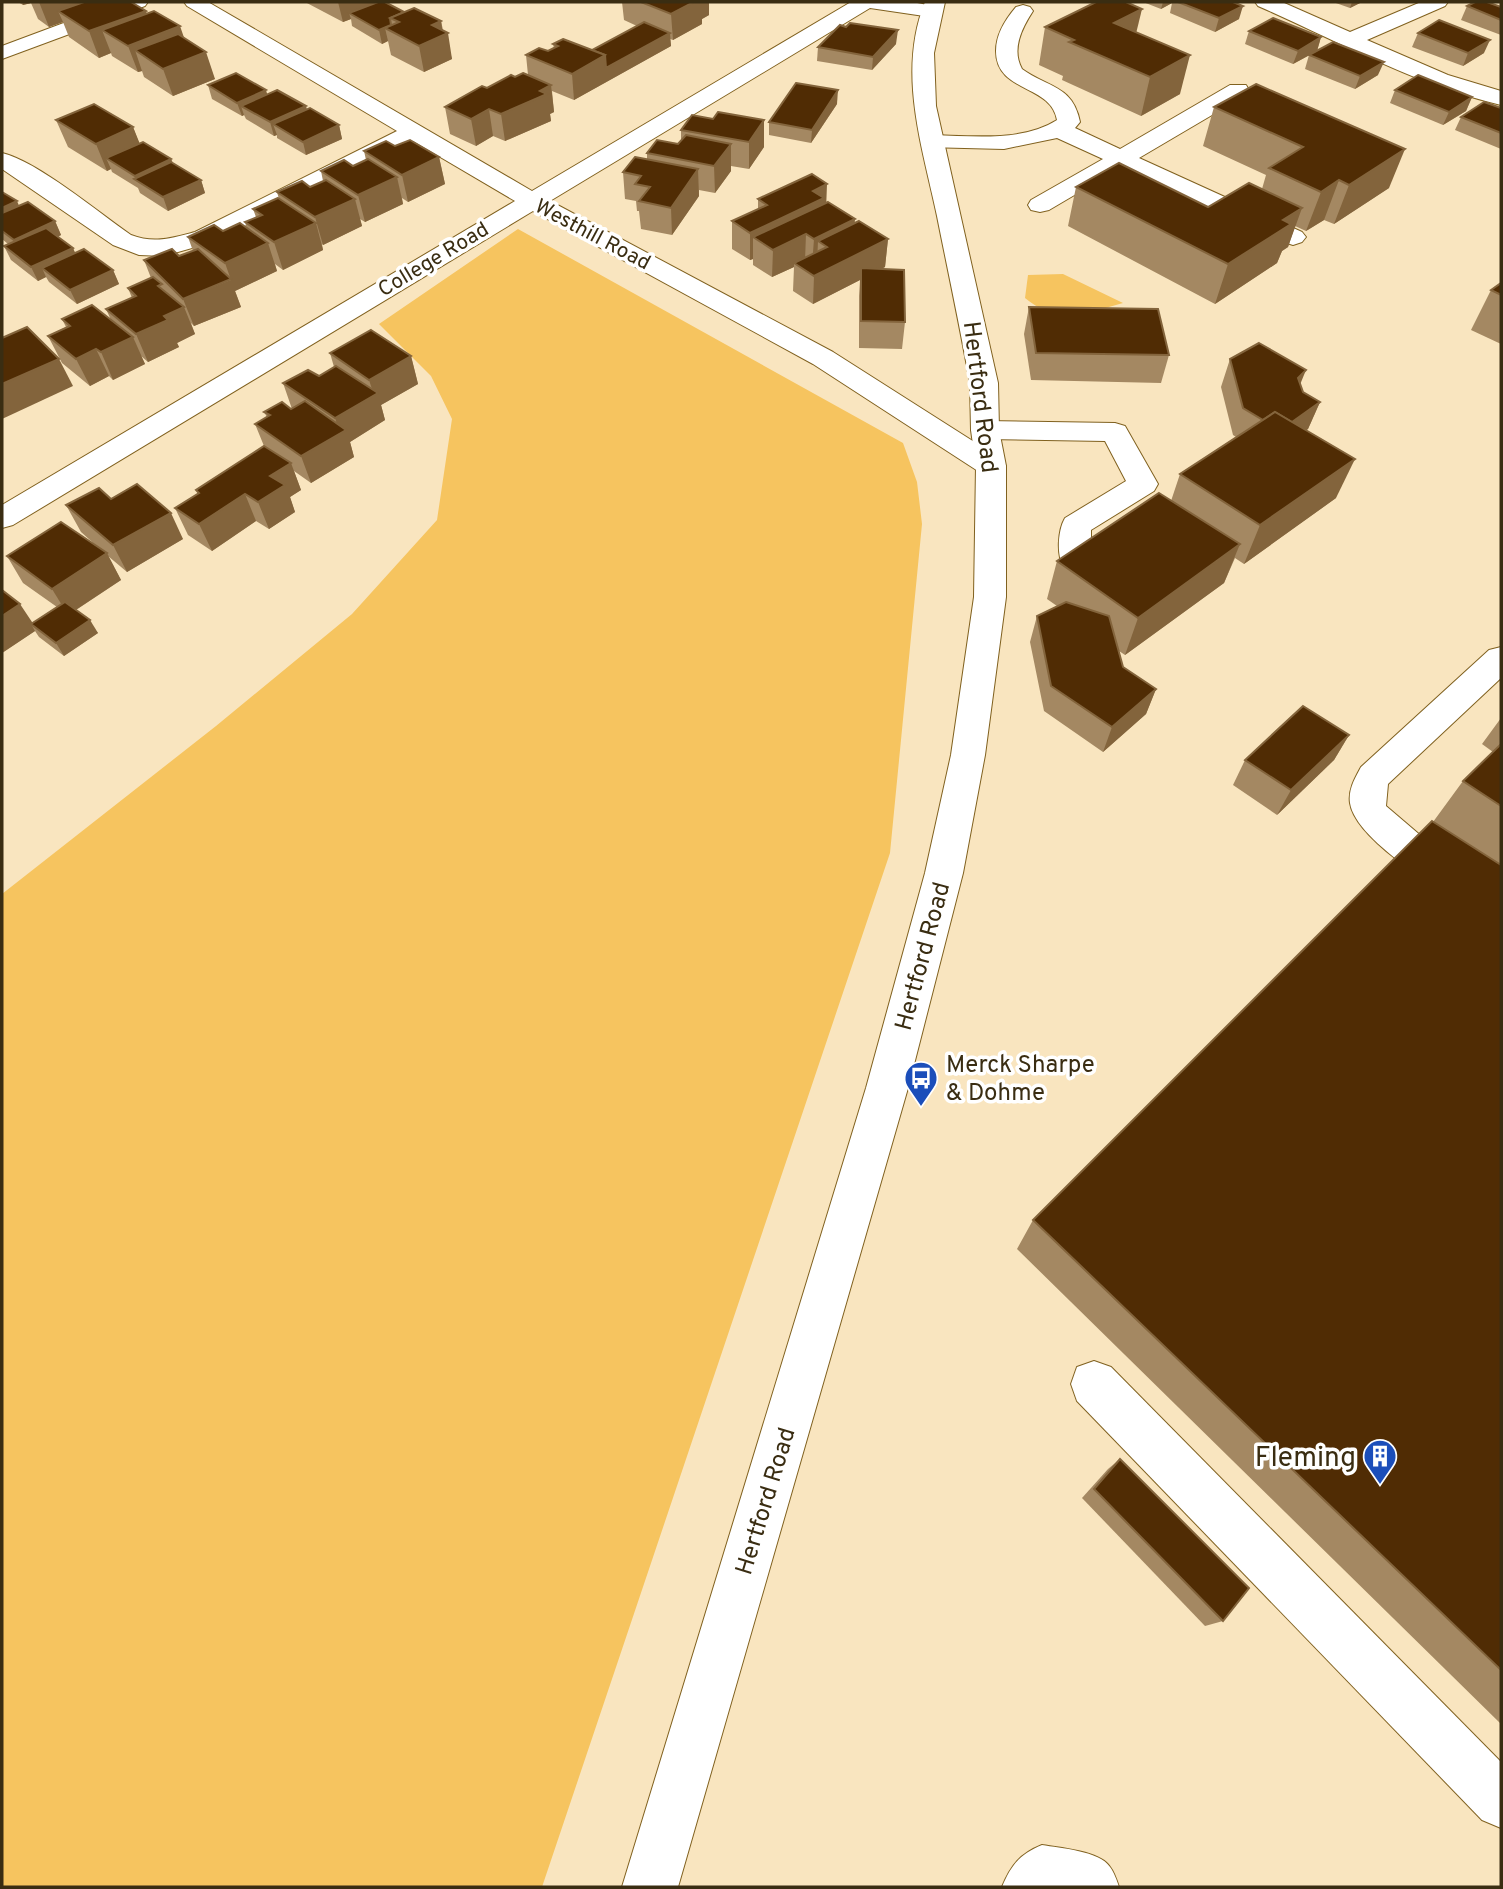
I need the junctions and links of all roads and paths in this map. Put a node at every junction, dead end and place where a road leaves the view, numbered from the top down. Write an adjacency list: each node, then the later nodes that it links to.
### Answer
1 (138, 2): 10 (street)
2 (194, 2): 14 (street, Westhill Road)
3 (865, 2): 18 (street, College Road)
4 (873, 2): 7 (street)
5 (1265, 2): 9 (street)
6 (1438, 2): 9 (street)
7 (933, 6): 15 (street, Hertford Road)
8 (1023, 11): 13 (street)
9 (1352, 39): 12 (street)
10 (2, 52)
11 (1238, 90): 16 (street)
12 (1501, 98)
13 (1059, 130): 15 (street); 16 (street)
14 (413, 131): 17 (street); 18 (street, Westhill Road)
15 (933, 142): 21 (street, Hertford Road)
16 (1122, 157): 19 (street); 20 (street)
17 (2, 160)
18 (530, 200): 21 (street, Westhill Road); 22 (street, College Road)
19 (1040, 205)
20 (1293, 237)
21 (988, 448): 23 (street); 28 (street, Hertford Road)
22 (2, 518)
23 (1074, 560)
24 (1501, 659): 25 (street)
25 (1501, 909)
26 (1094, 1384): 27 (street)
27 (1501, 1801)
28 (650, 1887)
29 (1030, 1887): 30 (street)
30 (1091, 1887)

